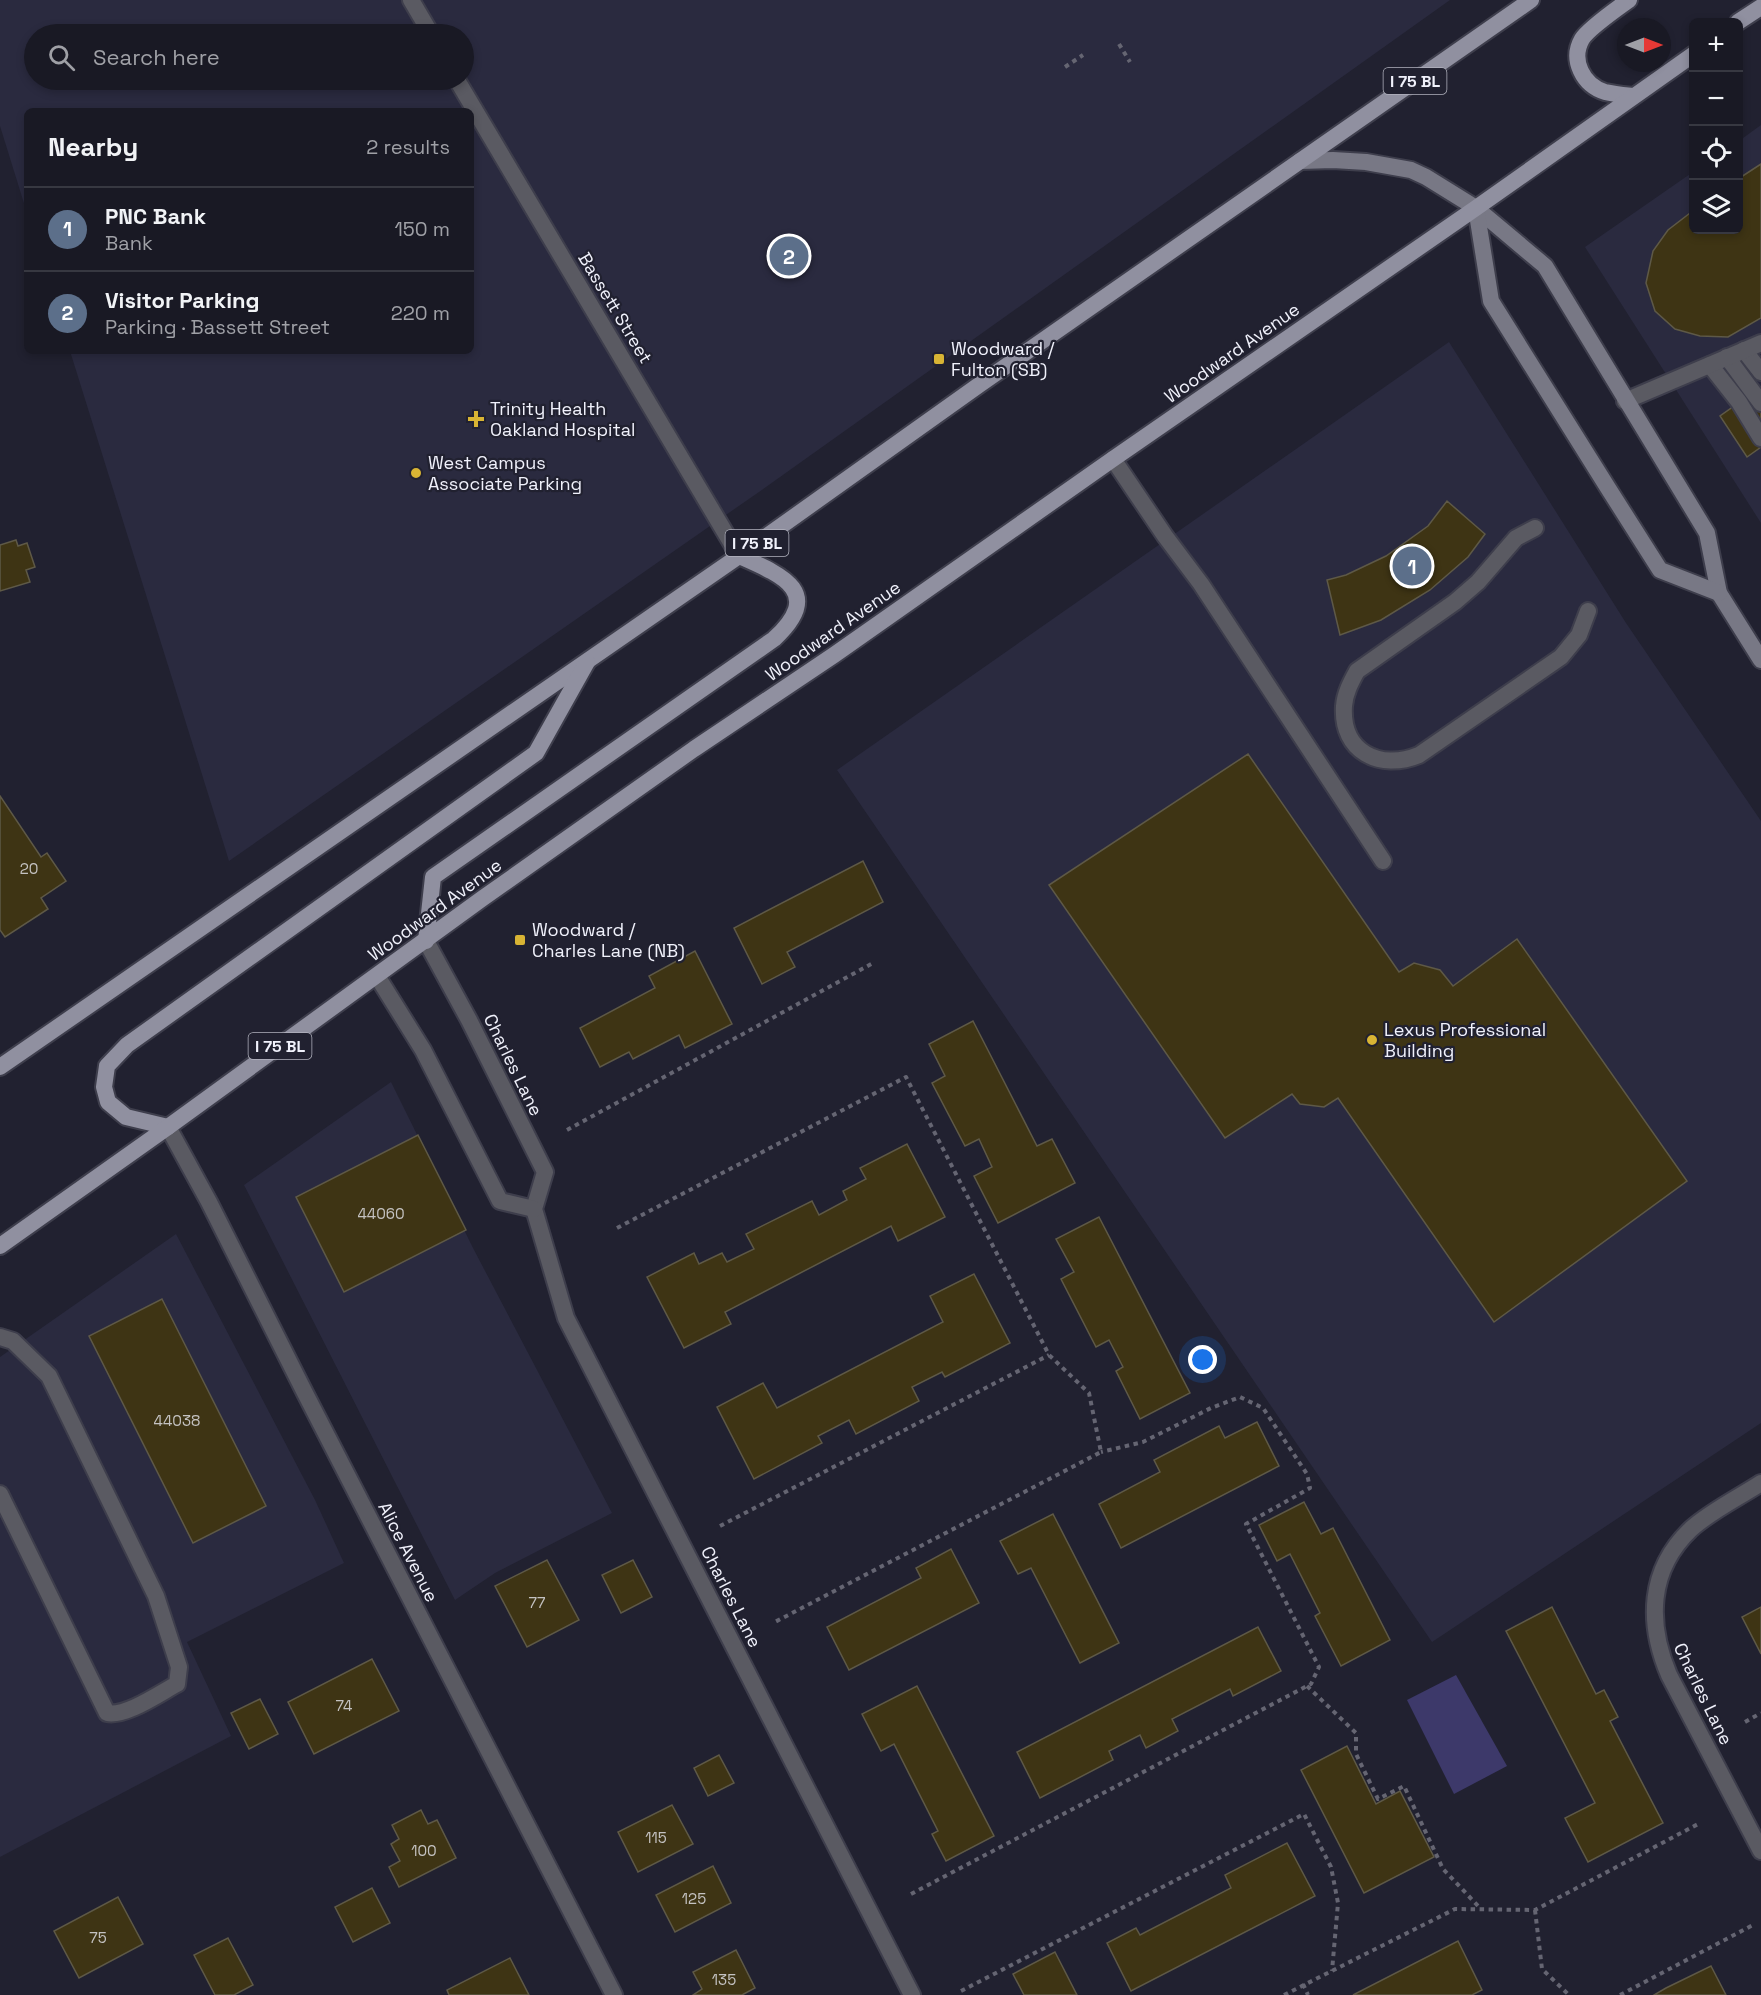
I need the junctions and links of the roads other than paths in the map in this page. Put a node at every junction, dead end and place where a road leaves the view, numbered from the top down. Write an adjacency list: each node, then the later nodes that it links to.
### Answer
1 (411, 0): 6 (street)
2 (1531, 0): 12 (main road, I 75 BL)
3 (1629, 0): 9 (main road)
4 (1761, 7): 5 (main road)
5 (1743, 19)
6 (425, 24)
7 (1689, 57): 9 (main road, Woodward Avenue / I 75 BL)
8 (463, 90): 10 (street, Bassett Street)
9 (1633, 96): 13 (main road, Woodward Avenue / I 75 BL)
10 (474, 108)
11 (474, 109): 24 (street, Bassett Street)
12 (1300, 161): 13 (main road); 24 (main road, I 75 BL)
13 (1476, 208): 19 (main road); 22 (main road, Woodward Avenue / I 75 BL); 25 (main road)
14 (1761, 343): 15 (street)
15 (1744, 350): 16 (street); 18 (street)
16 (1727, 357): 17 (street); 20 (street)
17 (1710, 365): 19 (street); 21 (street)
18 (1761, 372)
19 (1625, 401): 25 (main road)
20 (1761, 403)
21 (1761, 438)
22 (1113, 459): 29 (street); 30 (main road, Woodward Avenue / I 75 BL)
23 (1535, 528): 26 (street)
24 (738, 556): 27 (main road, I 75 BL); 30 (main road)
25 (1719, 593): 28 (main road)
26 (1588, 611)
27 (589, 659): 32 (main road, I 75 BL); 33 (main road)
28 (1761, 660)
29 (1383, 861)
30 (426, 941): 31 (main road, Woodward Avenue / I 75 BL); 34 (street, Charles Lane)
31 (377, 976): 33 (main road, Woodward Avenue / I 75 BL); 34 (street)
32 (0, 1067)
33 (168, 1127): 35 (main road, Woodward Avenue / I 75 BL); 40 (street, Alice Avenue)
34 (534, 1209): 41 (street, Charles Lane)
35 (0, 1246)
36 (0, 1337): 38 (street)
37 (1761, 1483): 39 (street, Charles Lane)
38 (0, 1494)
39 (1761, 1851)
40 (614, 1995)
41 (912, 1995)

